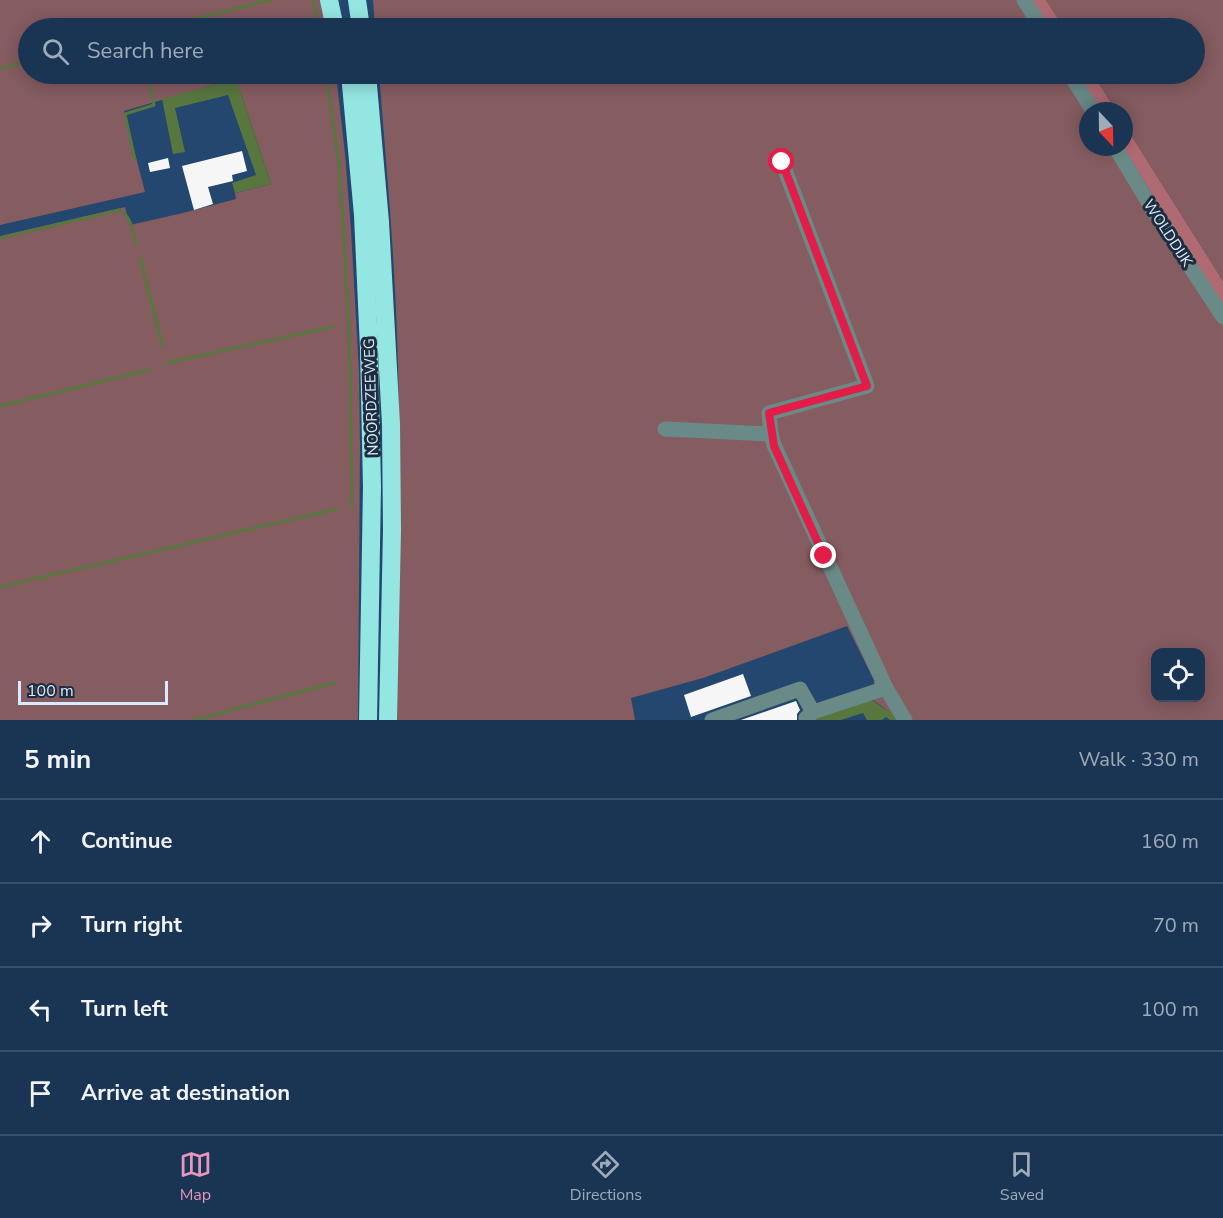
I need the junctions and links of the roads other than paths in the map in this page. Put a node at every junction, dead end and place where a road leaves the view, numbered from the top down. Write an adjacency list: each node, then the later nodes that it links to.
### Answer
1 (329, 0): 6 (highway)
2 (341, 0): 7 (highway)
3 (357, 0): 8 (highway)
4 (366, 0): 9 (highway)
5 (1024, 0): 10 (street)
6 (333, 18)
7 (343, 18)
8 (360, 18)
9 (367, 18)
10 (1036, 18)
11 (350, 84): 21 (highway, NOORDZEEWEG)
12 (368, 84): 22 (highway, NOORDZEEWEG)
13 (1076, 84): 14 (street)
14 (1087, 102)
15 (1120, 156): 17 (street, WOLDDIJK)
16 (782, 162): 19 (street)
17 (1223, 317)
18 (665, 429): 19 (street)
19 (771, 434): 20 (street)
20 (886, 688): 23 (street); 24 (street)
21 (368, 720)
22 (388, 720)
23 (712, 720)
24 (905, 720)

